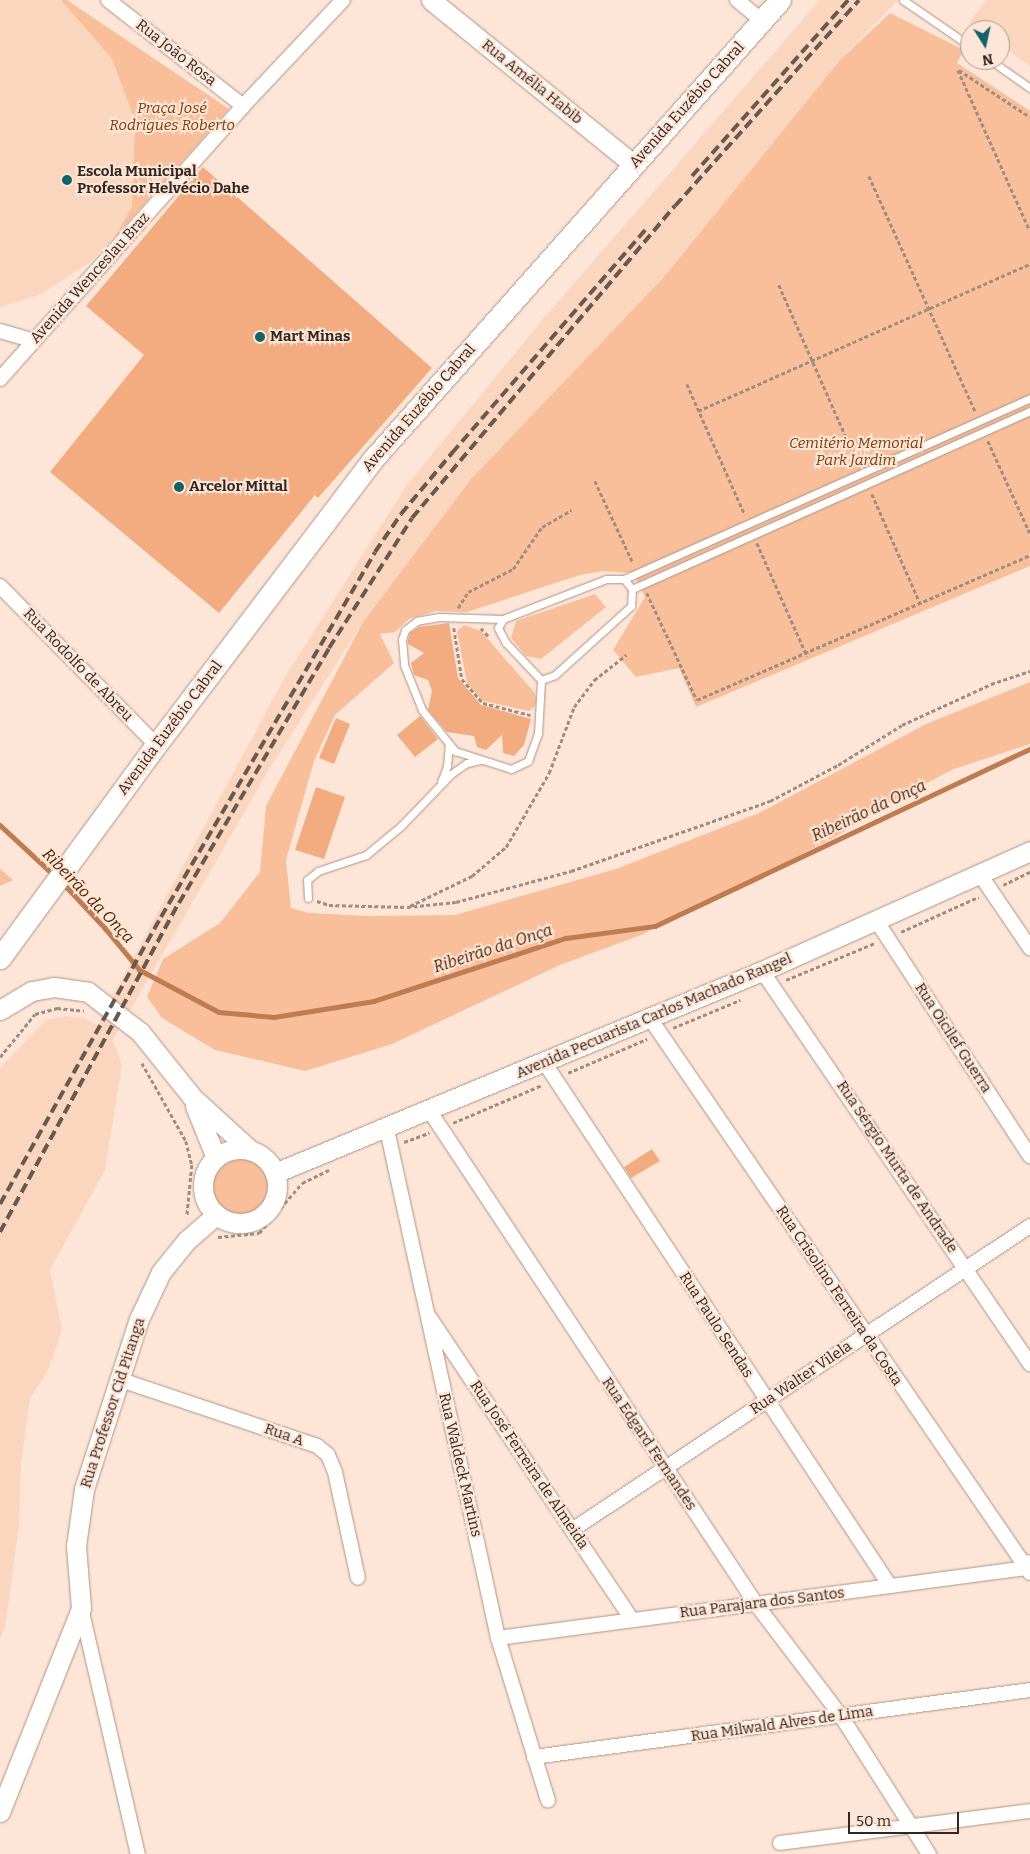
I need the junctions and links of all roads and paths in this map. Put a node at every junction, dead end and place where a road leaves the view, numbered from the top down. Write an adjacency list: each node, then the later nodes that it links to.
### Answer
1 (108, 0): 11 (street, Rua João Rosa)
2 (343, 0): 11 (street, Avenida Wenceslau Braz)
3 (431, 0): 13 (street, Rua Amélia Habib)
4 (737, 0): 7 (street)
5 (780, 0): 7 (main road, Avenida Euzébio Cabral)
6 (903, 0): 8 (lane)
7 (762, 21): 13 (main road, Avenida Euzébio Cabral)
8 (960, 39)
9 (1004, 70): 10 (lane)
10 (1030, 88)
11 (243, 106): 20 (street, Avenida Wenceslau Braz)
12 (1030, 117): 15 (path)
13 (634, 165): 42 (main road, Avenida Euzébio Cabral)
14 (869, 176): 18 (path)
15 (1030, 231)
16 (1030, 264): 18 (path)
17 (779, 285): 21 (path)
18 (929, 309): 21 (path); 26 (path)
19 (0, 331): 20 (street)
20 (34, 341): 22 (street, Avenida Wenceslau Braz)
21 (812, 360): 24 (path); 28 (path)
22 (0, 379)
23 (1030, 398): 26 (lane)
24 (698, 410)
25 (1030, 411): 27 (lane)
26 (980, 421): 28 (lane)
27 (984, 431): 29 (lane); 30 (path)
28 (863, 473): 32 (lane)
29 (867, 483): 34 (lane); 35 (path)
30 (1030, 533)
31 (1030, 555): 35 (path)
32 (624, 579): 34 (lane); 36 (lane)
33 (0, 586): 42 (street, Rua Rodolfo de Abreu)
34 (632, 589): 39 (lane)
35 (920, 603): 40 (path)
36 (503, 618): 39 (lane); 41 (lane)
37 (626, 655): 50 (path)
38 (1030, 671): 50 (path)
39 (541, 680): 43 (lane)
40 (697, 700)
41 (449, 744): 43 (lane); 44 (lane)
42 (156, 745): 54 (main road, Avenida Euzébio Cabral)
43 (483, 760): 44 (lane)
44 (437, 789): 49 (lane)
45 (1030, 851): 47 (street, Avenida Pecuarista Carlos Machado Rangel)
46 (1030, 872): 48 (path)
47 (979, 873): 48 (street); 51 (street, Avenida Pecuarista Carlos Machado Rangel)
48 (991, 890): 52 (path); 53 (street)
49 (308, 898): 50 (path)
50 (407, 907)
51 (876, 920): 52 (street, Rua Oicilef Guerra); 55 (street, Avenida Pecuarista Carlos Machado Rangel)
52 (887, 938): 55 (path); 70 (street, Rua Oicilef Guerra)
53 (1030, 948)
54 (0, 958)
55 (768, 978): 58 (street, Avenida Pecuarista Carlos Machado Rangel); 59 (path); 78 (street, Rua Sérgio Murta de Andrade)
56 (0, 1010): 64 (street)
57 (92, 1012): 60 (path)
58 (649, 1017): 59 (street, Rua Crisolino Ferreira da Costa); 62 (street, Avenida Pecuarista Carlos Machado Rangel)
59 (660, 1033): 63 (path); 80 (street, Rua Crisolino Ferreira da Costa)
60 (0, 1057)
61 (138, 1057): 75 (path)
62 (544, 1062): 63 (street, Rua Paulo Sendas); 65 (street, Avenida Pecuarista Carlos Machado Rangel)
63 (555, 1079): 67 (path); 83 (street, Rua Paulo Sendas)
64 (192, 1098): 69 (street); 71 (street)
65 (428, 1110): 66 (street, Avenida Pecuarista Carlos Machado Rangel); 67 (street, Rua Edgard Fernandes)
66 (386, 1125): 68 (street, Rua Waldeck Martins); 73 (street, Avenida Pecuarista Carlos Machado Rangel)
67 (440, 1128): 68 (path); 84 (street, Rua Edgard Fernandes)
68 (390, 1146): 79 (street, Rua Waldeck Martins)
69 (250, 1150): 71 (street); 73 (street)
70 (1030, 1156)
71 (216, 1158): 74 (street)
72 (333, 1168): 77 (path)
73 (276, 1173): 74 (street)
74 (216, 1215): 82 (street, Rua Professor Cid Pitanga)
75 (185, 1223)
76 (1030, 1226): 78 (street, Rua Walter Vilela)
77 (211, 1237)
78 (966, 1268): 80 (street, Rua Walter Vilela); 81 (street, Rua Sérgio Murta de Andrade)
79 (425, 1311): 85 (street, Rua José Ferreira de Almeida); 92 (street, Rua Waldeck Martins)
80 (865, 1335): 83 (street, Rua Walter Vilela); 86 (street, Rua Crisolino Ferreira da Costa)
81 (1030, 1364)
82 (118, 1379): 87 (street, Rua A); 90 (street, Rua Professor Cid Pitanga)
83 (766, 1401): 84 (street, Rua Walter Vilela); 88 (street, Rua Paulo Sendas)
84 (665, 1468): 85 (street, Rua Walter Vilela); 89 (street, Rua Edgard Fernandes)
85 (572, 1530): 91 (street, Rua José Ferreira de Almeida)
86 (1029, 1566): 88 (street, Rua Parajara dos Santos)
87 (358, 1578)
88 (890, 1586): 89 (street, Rua Parajara dos Santos)
89 (756, 1604): 91 (street, Rua Parajara dos Santos); 94 (street, Rua Edgard Fernandes)
90 (82, 1608): 98 (street, Rua Professor Cid Pitanga); 101 (street)
91 (632, 1620): 92 (street, Rua Parajara dos Santos)
92 (498, 1638): 95 (street, Rua Waldeck Martins)
93 (1030, 1690): 94 (street, Rua Milwald Alves de Lima)
94 (841, 1716): 95 (street, Rua Milwald Alves de Lima); 99 (street, Rua Edgard Fernandes)
95 (534, 1757): 96 (street, Rua Waldeck Martins)
96 (548, 1801)
97 (1030, 1811): 99 (street)
98 (0, 1812)
99 (913, 1827): 100 (street); 102 (street, Rua Edgard Fernandes)
100 (780, 1843)
101 (138, 1854)
102 (929, 1854)

